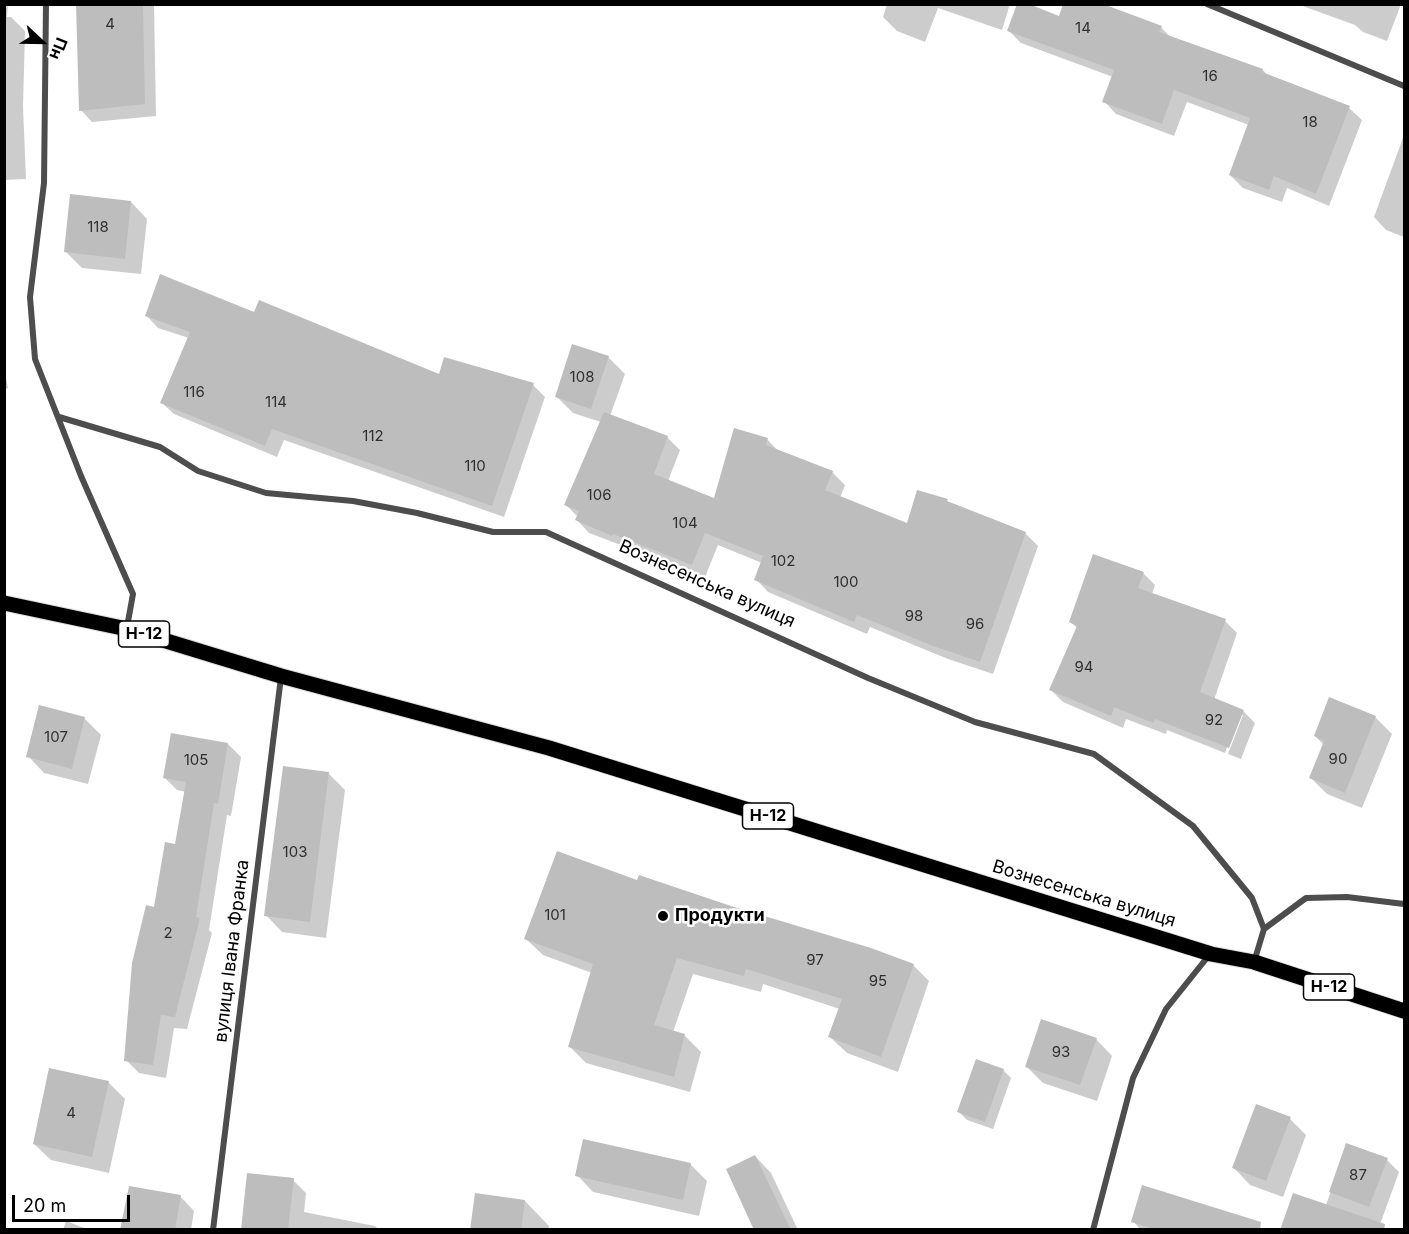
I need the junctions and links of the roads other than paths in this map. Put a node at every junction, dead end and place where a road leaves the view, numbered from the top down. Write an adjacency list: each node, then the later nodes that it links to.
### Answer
1 (46, 4): 4 (street)
2 (1207, 4): 3 (street)
3 (1404, 87)
4 (59, 417): 6 (street); 9 (street, Вознесенська вулиця)
5 (4, 603): 6 (main road, Вознесенська вулиця / Н-12)
6 (127, 629): 7 (main road, Вознесенська вулиця / Н-12)
7 (281, 676): 10 (main road, Вознесенська вулиця / Н-12); 13 (street, вулиця Івана Франка)
8 (1404, 904): 9 (street)
9 (1264, 929): 11 (street)
10 (1211, 954): 11 (main road, Вознесенська вулиця / Н-12); 14 (street)
11 (1254, 962): 12 (main road, Вознесенська вулиця / Н-12)
12 (1404, 1011)
13 (213, 1230)
14 (1093, 1230)

